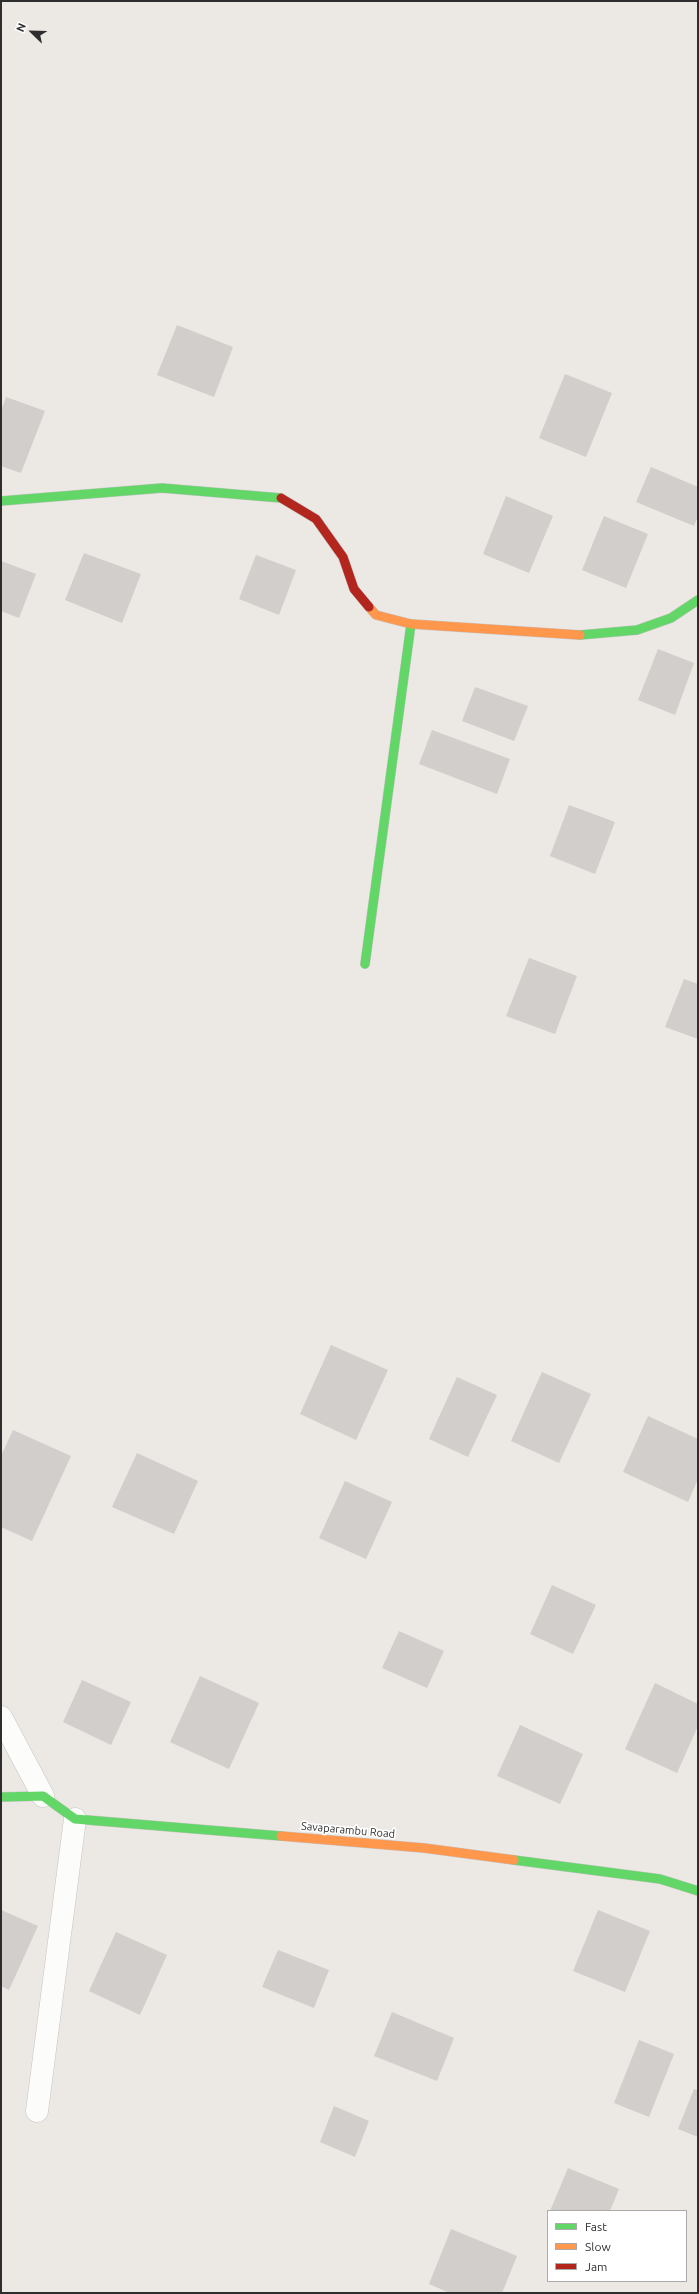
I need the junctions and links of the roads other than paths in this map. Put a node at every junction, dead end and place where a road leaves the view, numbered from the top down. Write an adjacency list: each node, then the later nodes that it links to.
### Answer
1 (1, 501): 3 (street)
2 (698, 600): 3 (street)
3 (411, 624): 4 (street)
4 (365, 964)
5 (1, 1717): 6 (street)
6 (43, 1796): 7 (street); 8 (street)
7 (1, 1797)
8 (75, 1819): 9 (street, Savaparambu Road); 10 (street)
9 (698, 1891)
10 (37, 2111)

